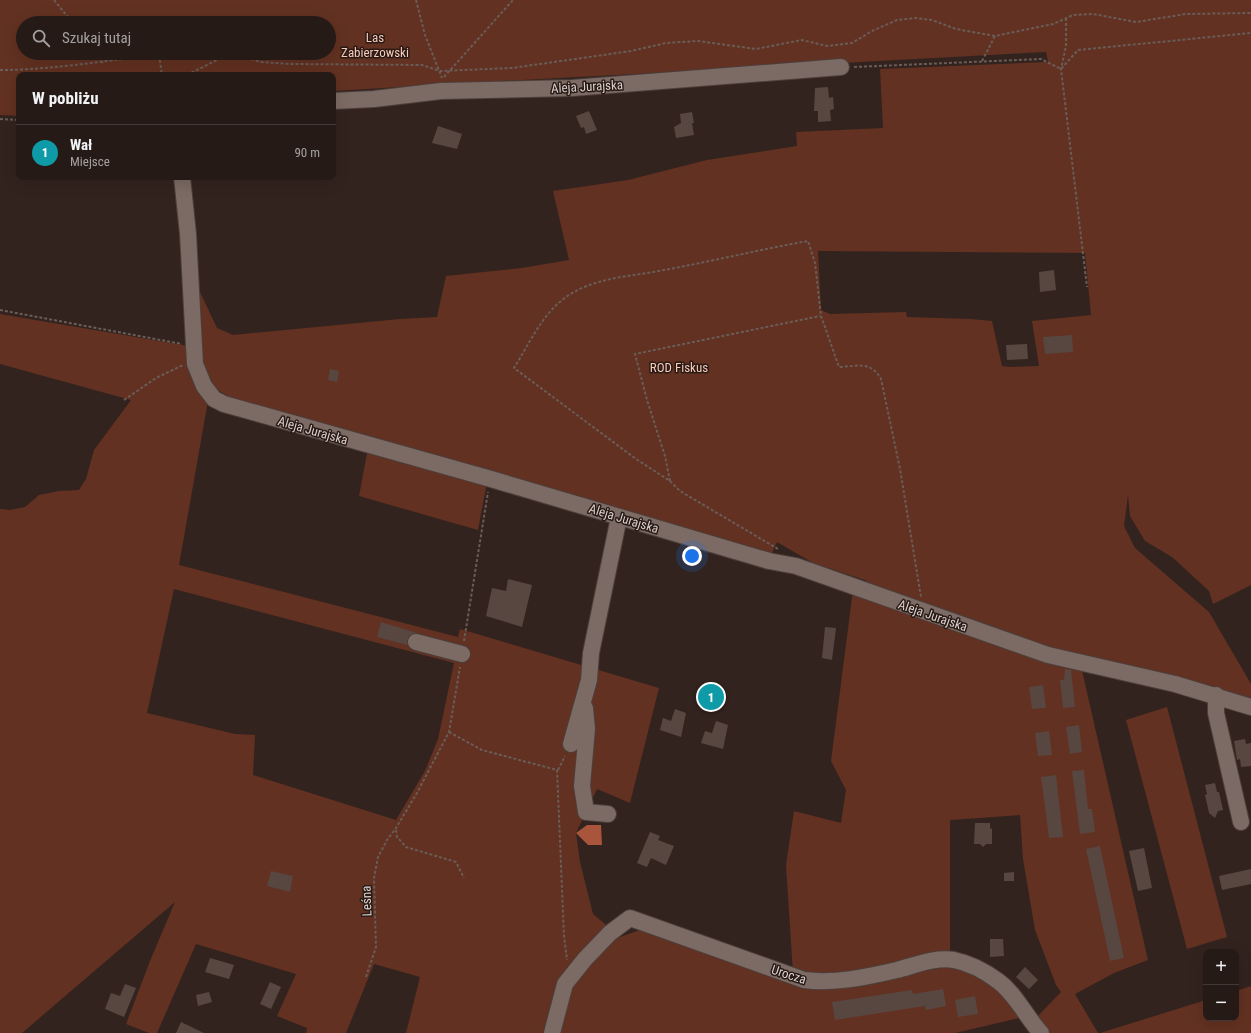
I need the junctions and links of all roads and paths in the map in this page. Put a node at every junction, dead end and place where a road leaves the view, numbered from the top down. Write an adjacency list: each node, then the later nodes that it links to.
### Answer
1 (54, 0): 5 (path)
2 (416, 0): 19 (path)
3 (513, 0): 20 (path)
4 (1251, 13): 6 (path)
5 (67, 16)
6 (1066, 18): 8 (path); 17 (path)
7 (1251, 33): 17 (path)
8 (995, 36): 14 (path); 20 (path)
9 (101, 60): 15 (path)
10 (124, 60): 15 (path)
11 (160, 60): 21 (path)
12 (217, 60): 22 (path)
13 (254, 60): 19 (path)
14 (982, 61): 16 (path); 17 (path)
15 (103, 63): 18 (path)
16 (841, 67): 24 (street, Aleja Jurajska)
17 (1060, 69): 28 (path)
18 (0, 70)
19 (440, 71): 20 (path)
20 (449, 71): 23 (path)
21 (162, 72)
22 (193, 72)
23 (443, 80)
24 (336, 101)
25 (0, 119): 26 (path)
26 (16, 120)
27 (182, 180): 31 (street, Aleja Jurajska)
28 (1087, 287)
29 (0, 310): 31 (path)
30 (821, 316): 33 (path); 33 (path); 36 (path)
31 (194, 352): 32 (path); 34 (street, Aleja Jurajska)
32 (124, 400)
33 (670, 481): 35 (path)
34 (619, 517): 36 (street, Aleja Jurajska); 40 (street)
35 (780, 551)
36 (923, 611): 39 (street, Aleja Jurajska)
37 (416, 642): 38 (street)
38 (462, 654)
39 (1216, 695): 41 (street, Aleja Jurajska); 46 (street)
40 (584, 699): 43 (street); 45 (street)
41 (1251, 707)
42 (449, 732): 44 (path)
43 (571, 744): 44 (path)
44 (557, 770): 49 (path)
45 (608, 814)
46 (1241, 822)
47 (464, 878): 48 (path, Leśna)
48 (366, 977)
49 (565, 984): 50 (street); 51 (street, Urocza)
50 (552, 1033)
51 (1041, 1033)

